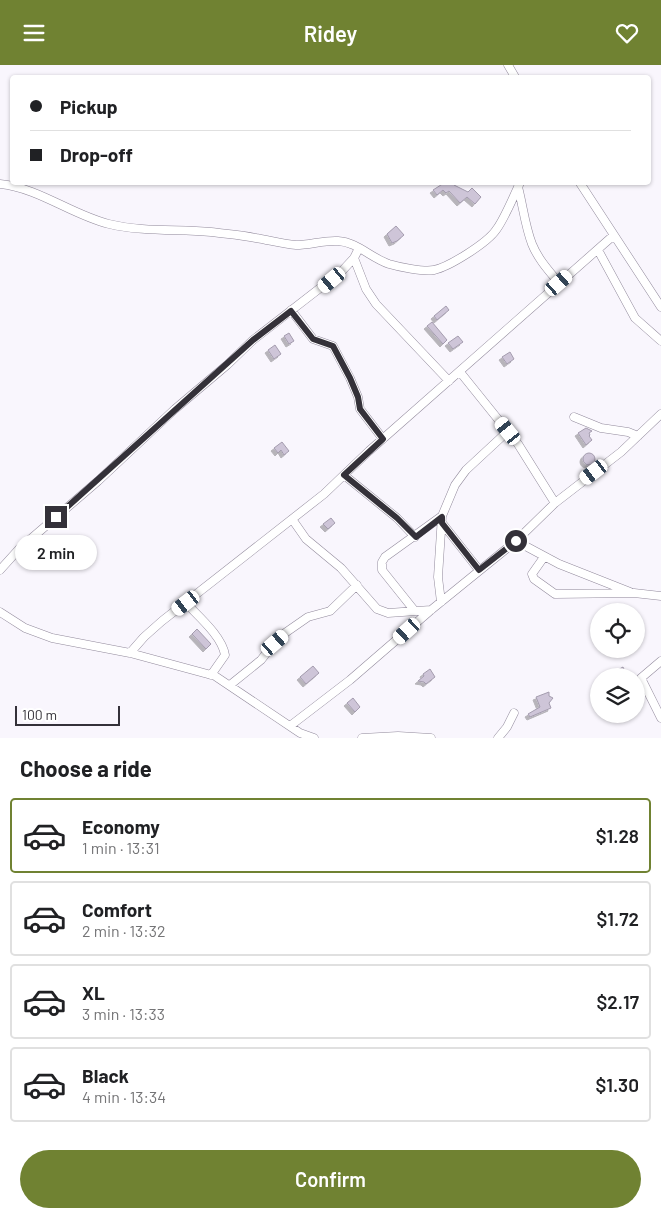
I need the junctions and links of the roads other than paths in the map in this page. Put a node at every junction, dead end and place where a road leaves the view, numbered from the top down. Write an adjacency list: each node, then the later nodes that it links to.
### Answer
1 (0, 184): 5 (street)
2 (519, 185): 5 (street); 8 (street)
3 (581, 185): 4 (street)
4 (614, 235): 6 (street); 9 (street)
5 (360, 248): 7 (street)
6 (598, 250): 8 (street); 11 (street)
7 (354, 259): 10 (street); 13 (street)
8 (559, 283): 12 (street)
9 (661, 307)
10 (291, 311): 18 (street); 26 (street)
11 (661, 341)
12 (460, 372): 13 (street); 16 (street)
13 (449, 381): 18 (street)
14 (661, 413): 17 (street)
15 (574, 417): 17 (street)
16 (508, 431): 20 (street); 22 (street)
17 (638, 436): 20 (street)
18 (383, 439): 19 (street)
19 (344, 475): 21 (street); 23 (street)
20 (555, 503): 24 (street)
21 (292, 519): 28 (street); 32 (street)
22 (442, 520): 23 (street); 27 (street); 31 (street)
23 (416, 537): 33 (street)
24 (516, 541): 25 (street); 27 (street)
25 (544, 557): 29 (street); 29 (street)
26 (0, 570)
27 (479, 570): 31 (street)
28 (357, 585): 33 (street); 39 (street)
29 (634, 593): 30 (street)
30 (661, 596)
31 (441, 602): 34 (street)
32 (186, 603): 36 (street); 38 (street)
33 (414, 610): 34 (street)
34 (431, 610): 42 (street)
35 (0, 612): 36 (street)
36 (130, 653): 38 (street)
37 (661, 661): 41 (street)
38 (211, 675): 39 (street)
39 (230, 685): 42 (street)
40 (514, 713): 48 (street)
41 (661, 718)
42 (290, 726): 43 (street)
43 (299, 735): 45 (street)
44 (398, 737): 46 (street); 47 (street)
45 (314, 738)
46 (362, 738)
47 (431, 738)
48 (498, 738)

